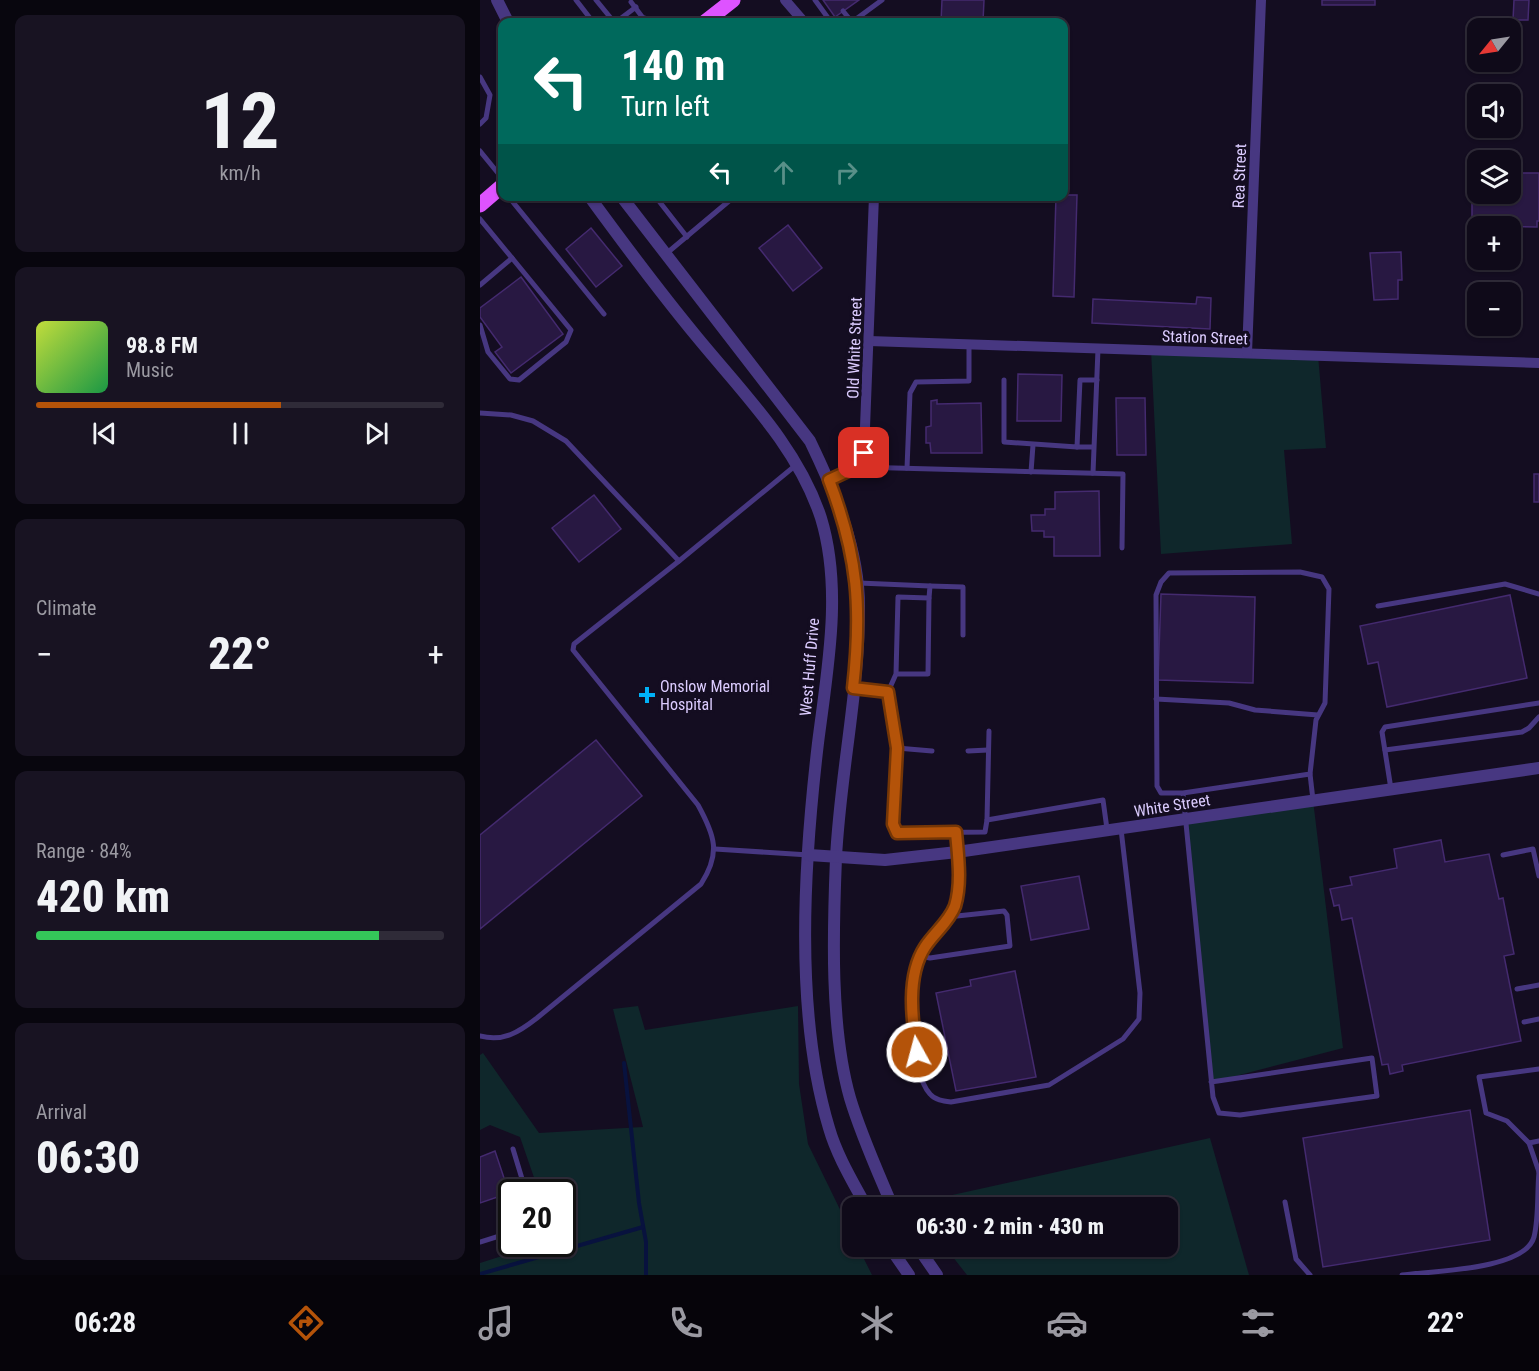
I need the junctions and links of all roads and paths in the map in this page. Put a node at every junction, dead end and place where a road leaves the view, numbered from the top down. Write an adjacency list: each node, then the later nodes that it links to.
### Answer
1 (497, 0): 12 (street)
2 (576, 0): 13 (lane)
3 (596, 0): 14 (lane)
4 (733, 0): 17 (main road)
5 (785, 0): 18 (street)
6 (815, 0): 19 (lane)
7 (1261, 0): 44 (street, Rea Street)
8 (878, 1): 21 (lane)
9 (631, 2): 10 (lane)
10 (636, 8): 15 (lane); 16 (lane)
11 (843, 11): 20 (lane)
12 (506, 18)
13 (590, 18)
14 (612, 18)
15 (621, 18)
16 (644, 18)
17 (710, 18)
18 (801, 18)
19 (828, 18)
20 (849, 18)
21 (857, 18)
22 (480, 77): 23 (lane)
23 (480, 124)
24 (480, 151): 25 (lane)
25 (498, 180)
26 (498, 192): 33 (main road)
27 (513, 201): 39 (lane)
28 (593, 201): 52 (street, West Huff Drive)
29 (625, 201): 36 (street)
30 (660, 201): 35 (lane)
31 (729, 201): 35 (lane)
32 (874, 201): 41 (street, Old White Street)
33 (480, 205)
34 (480, 219): 37 (lane)
35 (687, 237): 36 (lane)
36 (666, 255): 57 (street)
37 (512, 258): 38 (lane); 40 (lane)
38 (480, 285)
39 (604, 314)
40 (480, 325)
41 (869, 341): 42 (street, Station Street); 53 (street, Old White Street)
42 (969, 344): 43 (street, Station Street); 54 (lane)
43 (1098, 349): 44 (street, Station Street); 47 (lane)
44 (1247, 353): 45 (street, Station Street)
45 (1539, 363)
46 (1004, 380): 49 (lane)
47 (1097, 380): 50 (lane); 51 (lane)
48 (480, 413): 59 (lane)
49 (1033, 445): 50 (lane); 55 (lane)
50 (1077, 447): 51 (lane)
51 (1093, 447): 56 (lane)
52 (796, 465): 59 (lane); 91 (street, West Huff Drive)
53 (857, 467): 54 (lane); 57 (street)
54 (907, 468): 55 (lane)
55 (1031, 472): 56 (lane)
56 (1093, 473): 58 (lane)
57 (829, 480): 60 (street)
58 (1122, 548)
59 (679, 561): 89 (lane)
60 (856, 583): 61 (lane); 67 (street)
61 (930, 586): 63 (lane); 65 (lane)
62 (1539, 594): 64 (lane)
63 (929, 598): 66 (lane); 66 (lane)
64 (1378, 606)
65 (963, 635)
66 (896, 674): 68 (lane)
67 (853, 688): 68 (lane); 93 (street)
68 (888, 692): 74 (lane)
69 (1156, 699): 71 (lane); 71 (lane); 82 (lane)
70 (1539, 703): 76 (lane)
71 (1318, 715): 80 (lane)
72 (1539, 717): 76 (lane)
73 (989, 731): 75 (lane)
74 (897, 748): 77 (lane); 88 (lane)
75 (988, 750): 78 (lane); 85 (lane)
76 (1385, 750): 81 (lane)
77 (932, 751)
78 (968, 751)
79 (1539, 768): 81 (street, White Street)
80 (1310, 774): 82 (lane); 83 (lane)
81 (1391, 789): 83 (street, White Street)
82 (1183, 793): 84 (lane)
83 (1312, 800): 84 (street, White Street)
84 (1186, 819): 86 (street, White Street); 103 (lane)
85 (987, 820): 87 (lane); 88 (lane)
86 (1121, 829): 87 (street, White Street); 96 (lane)
87 (1107, 831): 90 (street, White Street)
88 (956, 832): 90 (lane)
89 (715, 849): 91 (lane); 101 (lane)
90 (957, 852): 93 (street, White Street); 95 (lane)
91 (809, 855): 93 (street, White Street); 109 (street, West Huff Drive)
92 (1503, 855): 94 (lane)
93 (836, 858): 110 (street)
94 (1539, 876)
95 (952, 913): 96 (lane); 96 (lane)
96 (920, 956)
97 (1539, 985): 98 (lane)
98 (1517, 989)
99 (1539, 1019): 100 (lane)
100 (1524, 1023)
101 (480, 1036)
102 (1539, 1068): 105 (lane)
103 (1211, 1082): 103 (lane)
104 (1539, 1142): 105 (lane)
105 (1530, 1143): 107 (lane)
106 (513, 1149): 108 (lane)
107 (1539, 1172): 119 (lane)
108 (522, 1179)
109 (862, 1197)
110 (889, 1197)
111 (1285, 1202): 118 (lane)
112 (498, 1236): 113 (lane)
113 (480, 1242)
114 (897, 1257): 116 (street)
115 (925, 1257): 117 (street)
116 (909, 1275)
117 (937, 1275)
118 (1310, 1275)
119 (1402, 1275)

